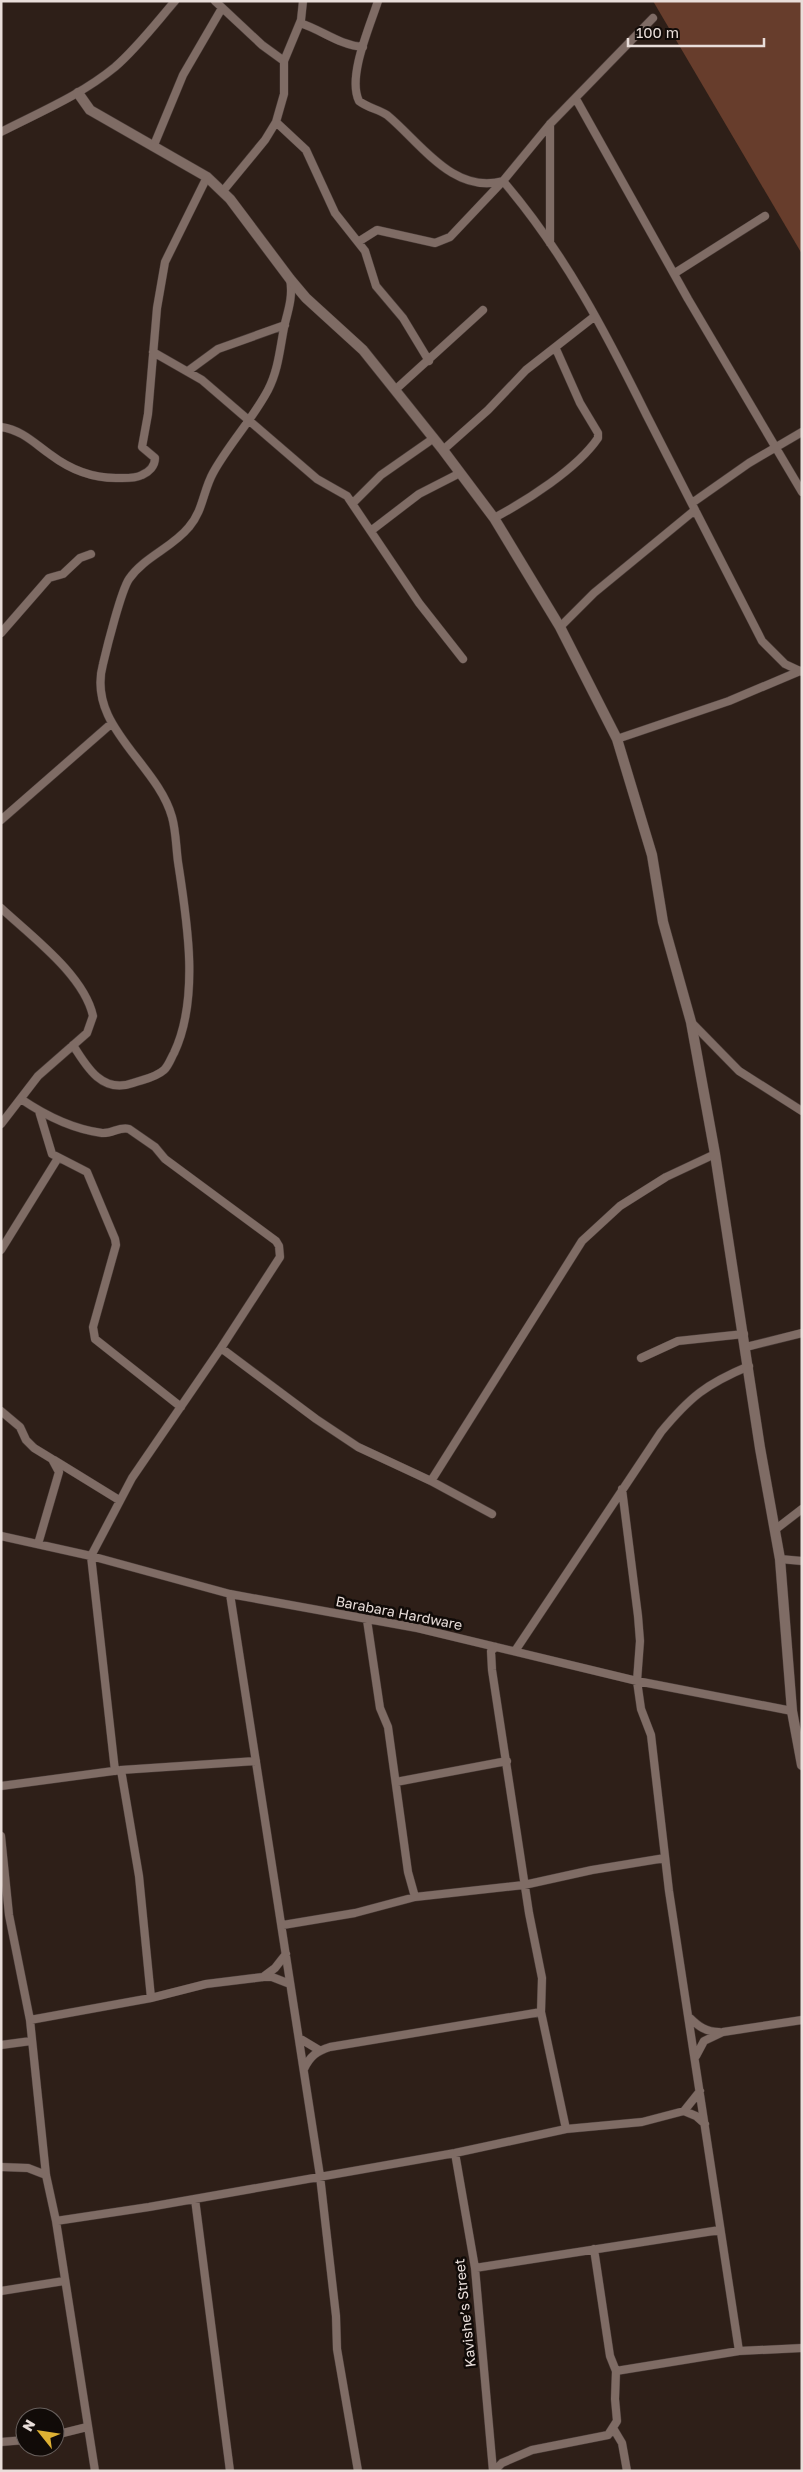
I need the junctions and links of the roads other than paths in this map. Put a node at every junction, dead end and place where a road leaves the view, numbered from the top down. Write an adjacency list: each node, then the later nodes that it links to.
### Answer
1 (175, 1): 10 (street)
2 (215, 1): 5 (street)
3 (303, 1): 7 (street)
4 (378, 1): 8 (street)
5 (222, 8): 9 (street); 15 (street)
6 (653, 18): 11 (street)
7 (300, 23): 8 (street); 9 (street)
8 (362, 47): 17 (street)
9 (284, 61): 12 (street)
10 (78, 93): 14 (street); 15 (street)
11 (576, 99): 13 (street); 22 (street)
12 (276, 122): 18 (street); 20 (street)
13 (550, 124): 17 (street); 21 (street)
14 (1, 132)
15 (154, 145): 16 (street)
16 (207, 176): 18 (street); 28 (street)
17 (503, 182): 20 (street); 21 (street)
18 (223, 191): 23 (street)
19 (765, 216): 22 (street)
20 (358, 242): 29 (street)
21 (550, 243): 25 (street)
22 (675, 273): 36 (street)
23 (290, 279): 26 (street); 31 (street)
24 (483, 310): 29 (street)
25 (595, 316): 27 (street); 41 (street)
26 (285, 325): 30 (street); 32 (street)
27 (556, 349): 37 (street); 42 (street)
28 (153, 352): 30 (street); 33 (street)
29 (429, 361): 31 (street)
30 (188, 371): 32 (street)
31 (395, 390): 35 (street)
32 (248, 421): 40 (street); 49 (street)
33 (1, 427)
34 (802, 432): 36 (street)
35 (434, 438): 37 (street); 40 (street)
36 (774, 449): 39 (street); 41 (street)
37 (443, 450): 38 (street)
38 (460, 473): 42 (street); 43 (street)
39 (802, 492)
40 (353, 502): 43 (street)
41 (693, 506): 45 (street); 48 (street)
42 (494, 518): 45 (street)
43 (372, 530): 47 (street)
44 (91, 554): 46 (street)
45 (560, 628): 50 (street)
46 (1, 633)
47 (463, 659)
48 (801, 671): 50 (street)
49 (112, 723): 51 (street); 54 (street)
50 (617, 740): 53 (street)
51 (1, 820)
52 (1, 908): 54 (street)
53 (691, 1022): 56 (street); 59 (street)
54 (73, 1045): 55 (street)
55 (21, 1098): 57 (street); 58 (street)
56 (802, 1111)
57 (39, 1112): 60 (street); 65 (street)
58 (1, 1124)
59 (716, 1154): 63 (street); 71 (street)
60 (58, 1158): 61 (street); 68 (street)
61 (1, 1250)
62 (802, 1333): 64 (street)
63 (744, 1334): 64 (street); 66 (street)
64 (746, 1346): 67 (street)
65 (221, 1348): 68 (street); 71 (street)
66 (641, 1358)
67 (749, 1366): 72 (street); 76 (street)
68 (181, 1407): 73 (street)
69 (1, 1411): 70 (street)
70 (52, 1458): 73 (street); 78 (street)
71 (431, 1481): 75 (street)
72 (622, 1490): 85 (street); 86 (street)
73 (119, 1500): 79 (street)
74 (802, 1509): 76 (street)
75 (492, 1514)
76 (776, 1529): 80 (street)
77 (1, 1536): 78 (street, Barabara Hardware)
78 (38, 1544): 79 (street, Barabara Hardware)
79 (91, 1556): 82 (street, Barabara Hardware); 91 (street)
80 (780, 1559): 81 (street); 87 (street)
81 (802, 1561)
82 (230, 1594): 83 (street, Barabara Hardware); 88 (street)
83 (367, 1620): 84 (street, Barabara Hardware); 92 (street)
84 (496, 1647): 85 (street, Barabara Hardware); 89 (street)
85 (515, 1651): 86 (street, Barabara Hardware)
86 (637, 1681): 87 (street, Barabara Hardware); 95 (street)
87 (792, 1711): 90 (street)
88 (256, 1761): 91 (street); 99 (street)
89 (506, 1762): 92 (street); 96 (street)
90 (802, 1765)
91 (118, 1771): 93 (street); 103 (street)
92 (396, 1782): 97 (street)
93 (1, 1786)
94 (1, 1836): 98 (street)
95 (665, 1858): 96 (street); 105 (street)
96 (524, 1885): 97 (street); 104 (street)
97 (415, 1897): 99 (street)
98 (5, 1915): 106 (street)
99 (283, 1925): 100 (street)
100 (286, 1954): 101 (street); 102 (street)
101 (264, 1977): 102 (street); 103 (street)
102 (290, 1984): 109 (street)
103 (150, 1998): 106 (street)
104 (541, 2012): 112 (street); 118 (street)
105 (690, 2018): 108 (street); 113 (street)
106 (30, 2020): 110 (street)
107 (802, 2020): 108 (street)
108 (723, 2032): 113 (street)
109 (299, 2038): 112 (street); 114 (street)
110 (31, 2041): 111 (street); 121 (street)
111 (1, 2045)
112 (319, 2050): 114 (street)
113 (696, 2056): 115 (street)
114 (304, 2069): 122 (street)
115 (700, 2091): 116 (street); 117 (street)
116 (684, 2111): 117 (street); 118 (street)
117 (705, 2124): 125 (street)
118 (566, 2129): 119 (street)
119 (455, 2153): 122 (street); 127 (street, Kavishe’s Street)
120 (1, 2167): 121 (street)
121 (46, 2175): 124 (street)
122 (320, 2176): 123 (street); 140 (street)
123 (195, 2199): 124 (street); 139 (street)
124 (56, 2221): 128 (street)
125 (720, 2230): 126 (street); 131 (street)
126 (594, 2249): 127 (street); 132 (street)
127 (474, 2268): 141 (street, Kavishe’s Street)
128 (64, 2281): 129 (street); 133 (street)
129 (1, 2291)
130 (802, 2348): 131 (street)
131 (739, 2352): 132 (street)
132 (616, 2371): 134 (street)
133 (87, 2427): 135 (street); 138 (street)
134 (613, 2428): 141 (street); 142 (street)
135 (65, 2432)
136 (15, 2441): 137 (street)
137 (1, 2442)
138 (95, 2471)
139 (230, 2471)
140 (358, 2471)
141 (493, 2471)
142 (627, 2471)

